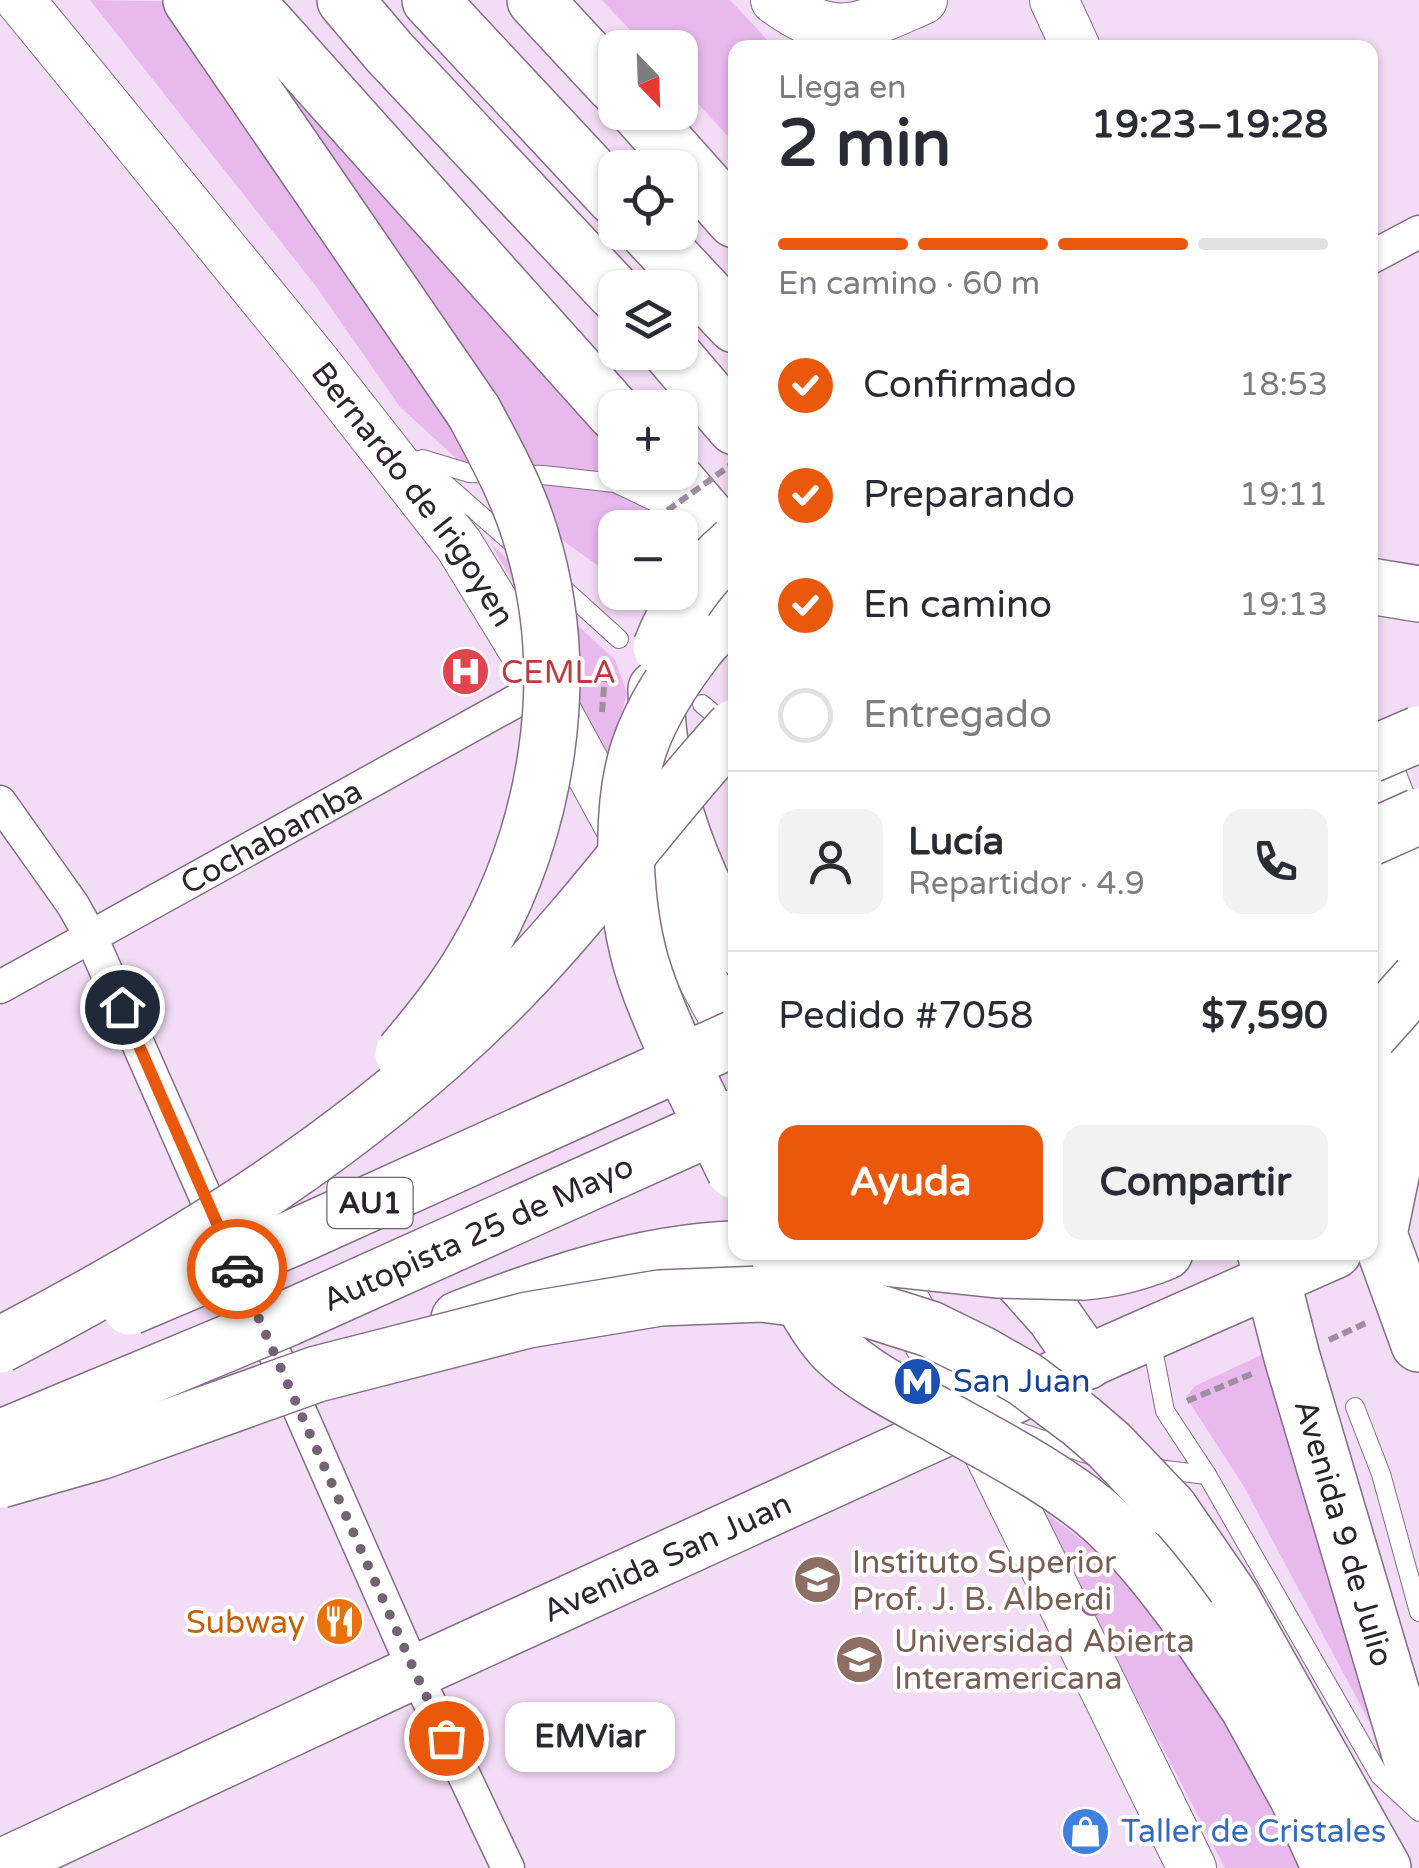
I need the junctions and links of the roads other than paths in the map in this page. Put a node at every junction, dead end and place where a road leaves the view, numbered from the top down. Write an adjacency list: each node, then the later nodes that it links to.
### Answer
1 (20, 0): 26 (street, Bernardo de Irigoyen)
2 (190, 0): 58 (highway, bridge)
3 (245, 0): 28 (highway)
4 (345, 0): 24 (highway)
5 (535, 0): 15 (highway)
6 (571, 0): 12 (highway)
7 (584, 0): 13 (highway)
8 (775, 0): 9 (street)
9 (922, 0)
10 (1054, 0): 14 (street)
11 (444, 15): 19 (highway)
12 (600, 30)
13 (605, 30)
14 (1072, 40)
15 (598, 68)
16 (655, 130): 20 (highway)
17 (695, 130): 18 (highway)
18 (728, 166)
19 (598, 180)
20 (728, 212)
21 (1419, 232): 23 (street)
22 (665, 250): 25 (highway)
23 (1378, 254)
24 (598, 275)
25 (728, 318)
26 (314, 360): 30 (lane); 39 (street, Bernardo de Irigoyen)
27 (686, 370): 29 (highway)
28 (598, 393)
29 (728, 419)
30 (413, 456): 33 (lane); 38 (lane)
31 (684, 490): 32 (highway)
32 (728, 540)
33 (728, 543)
34 (728, 554): 38 (highway, bridge)
35 (1378, 587): 36 (highway)
36 (1419, 594)
37 (728, 613): 57 (highway, bridge)
38 (640, 643): 49 (highway)
39 (543, 686): 50 (street, Cochabamba); 54 (street, Bernardo de Irigoyen)
40 (724, 721): 58 (highway, bridge)
41 (1419, 734): 42 (highway, bridge)
42 (1378, 752)
43 (1378, 767): 48 (street)
44 (0, 802): 50 (street)
45 (1419, 816): 46 (highway, bridge)
46 (1378, 834)
47 (1378, 844): 51 (highway)
48 (1419, 874): 51 (highway)
49 (728, 933)
50 (92, 937): 52 (street, Cochabamba); 80 (street)
51 (1390, 969): 53 (highway, bridge); 59 (highway)
52 (0, 987)
53 (1378, 1008)
54 (728, 1025)
55 (728, 1041): 71 (highway, AU1, bridge)
56 (728, 1120): 76 (highway, Autopista 25 de Mayo / AU1, bridge)
57 (728, 1157)
58 (307, 1160): 70 (highway, bridge)
59 (1378, 1217)
60 (1378, 1242): 68 (highway)
61 (728, 1249): 73 (highway, bridge)
62 (781, 1260): 86 (highway, bridge)
63 (877, 1260): 75 (street)
64 (903, 1260): 66 (highway, bridge)
65 (1005, 1260): 72 (highway)
66 (1145, 1260)
67 (1269, 1266): 69 (main road, Avenida San Juan); 81 (highway, Avenida 9 de Julio)
68 (1412, 1325)
69 (1150, 1334): 72 (main road, Avenida San Juan); 78 (lane)
70 (0, 1345)
71 (0, 1358)
72 (1086, 1362): 75 (main road, Avenida San Juan)
73 (317, 1374): 77 (highway, bridge); 78 (highway, bridge)
74 (1355, 1407): 79 (lane)
75 (971, 1418): 78 (lane); 80 (main road, Avenida San Juan); 85 (street)
76 (0, 1438)
77 (0, 1480)
78 (1188, 1492): 82 (lane); 87 (highway)
79 (1419, 1612)
80 (415, 1672): 83 (main road, Avenida San Juan); 84 (street)
81 (1419, 1785)
82 (1419, 1812)
83 (0, 1866)
84 (508, 1868)
85 (1192, 1868)
86 (1330, 1868)
87 (1384, 1868)

